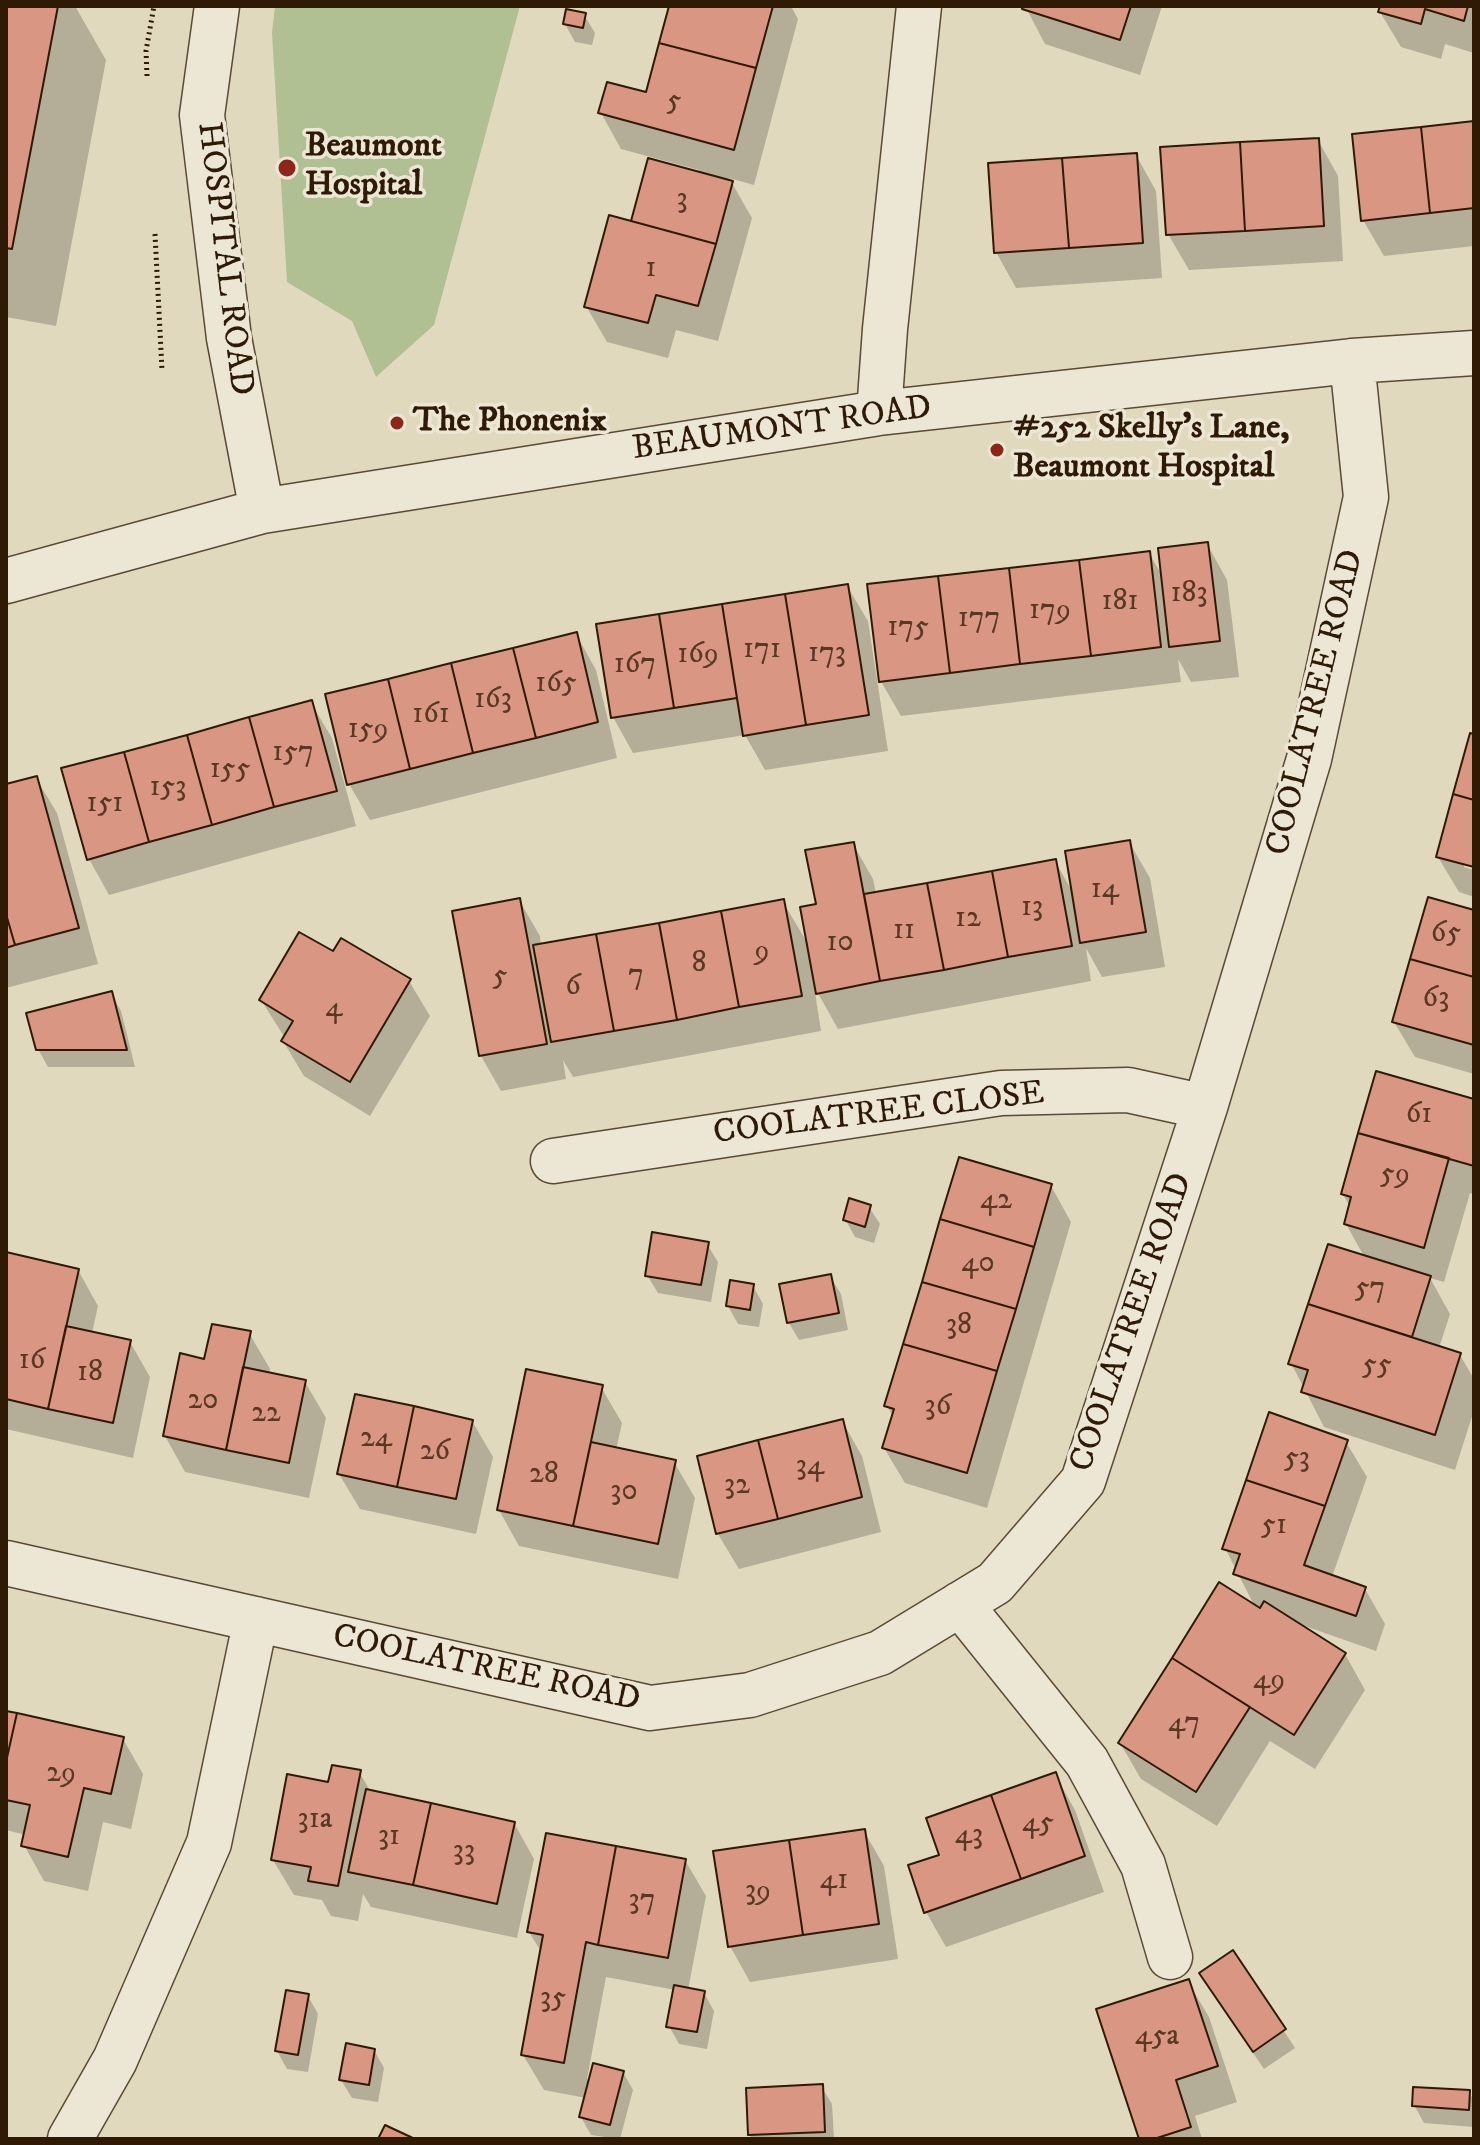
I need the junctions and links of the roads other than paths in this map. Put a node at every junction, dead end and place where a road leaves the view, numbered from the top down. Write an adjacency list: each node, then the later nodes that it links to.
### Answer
1 (217, 6): 6 (street, HOSPITAL ROAD)
2 (919, 6): 5 (street)
3 (1474, 353): 4 (street, BEAUMONT ROAD)
4 (1352, 361): 5 (street, BEAUMONT ROAD); 8 (street, COOLATREE ROAD)
5 (879, 413): 6 (street, BEAUMONT ROAD)
6 (262, 511): 7 (street, BEAUMONT ROAD)
7 (6, 581)
8 (1205, 1107): 9 (street, COOLATREE CLOSE); 11 (street, COOLATREE ROAD)
9 (553, 1161)
10 (6, 1563): 12 (street, COOLATREE ROAD)
11 (960, 1604): 12 (street, COOLATREE ROAD); 13 (street)
12 (256, 1619): 14 (street)
13 (1170, 1957)
14 (70, 2139)

